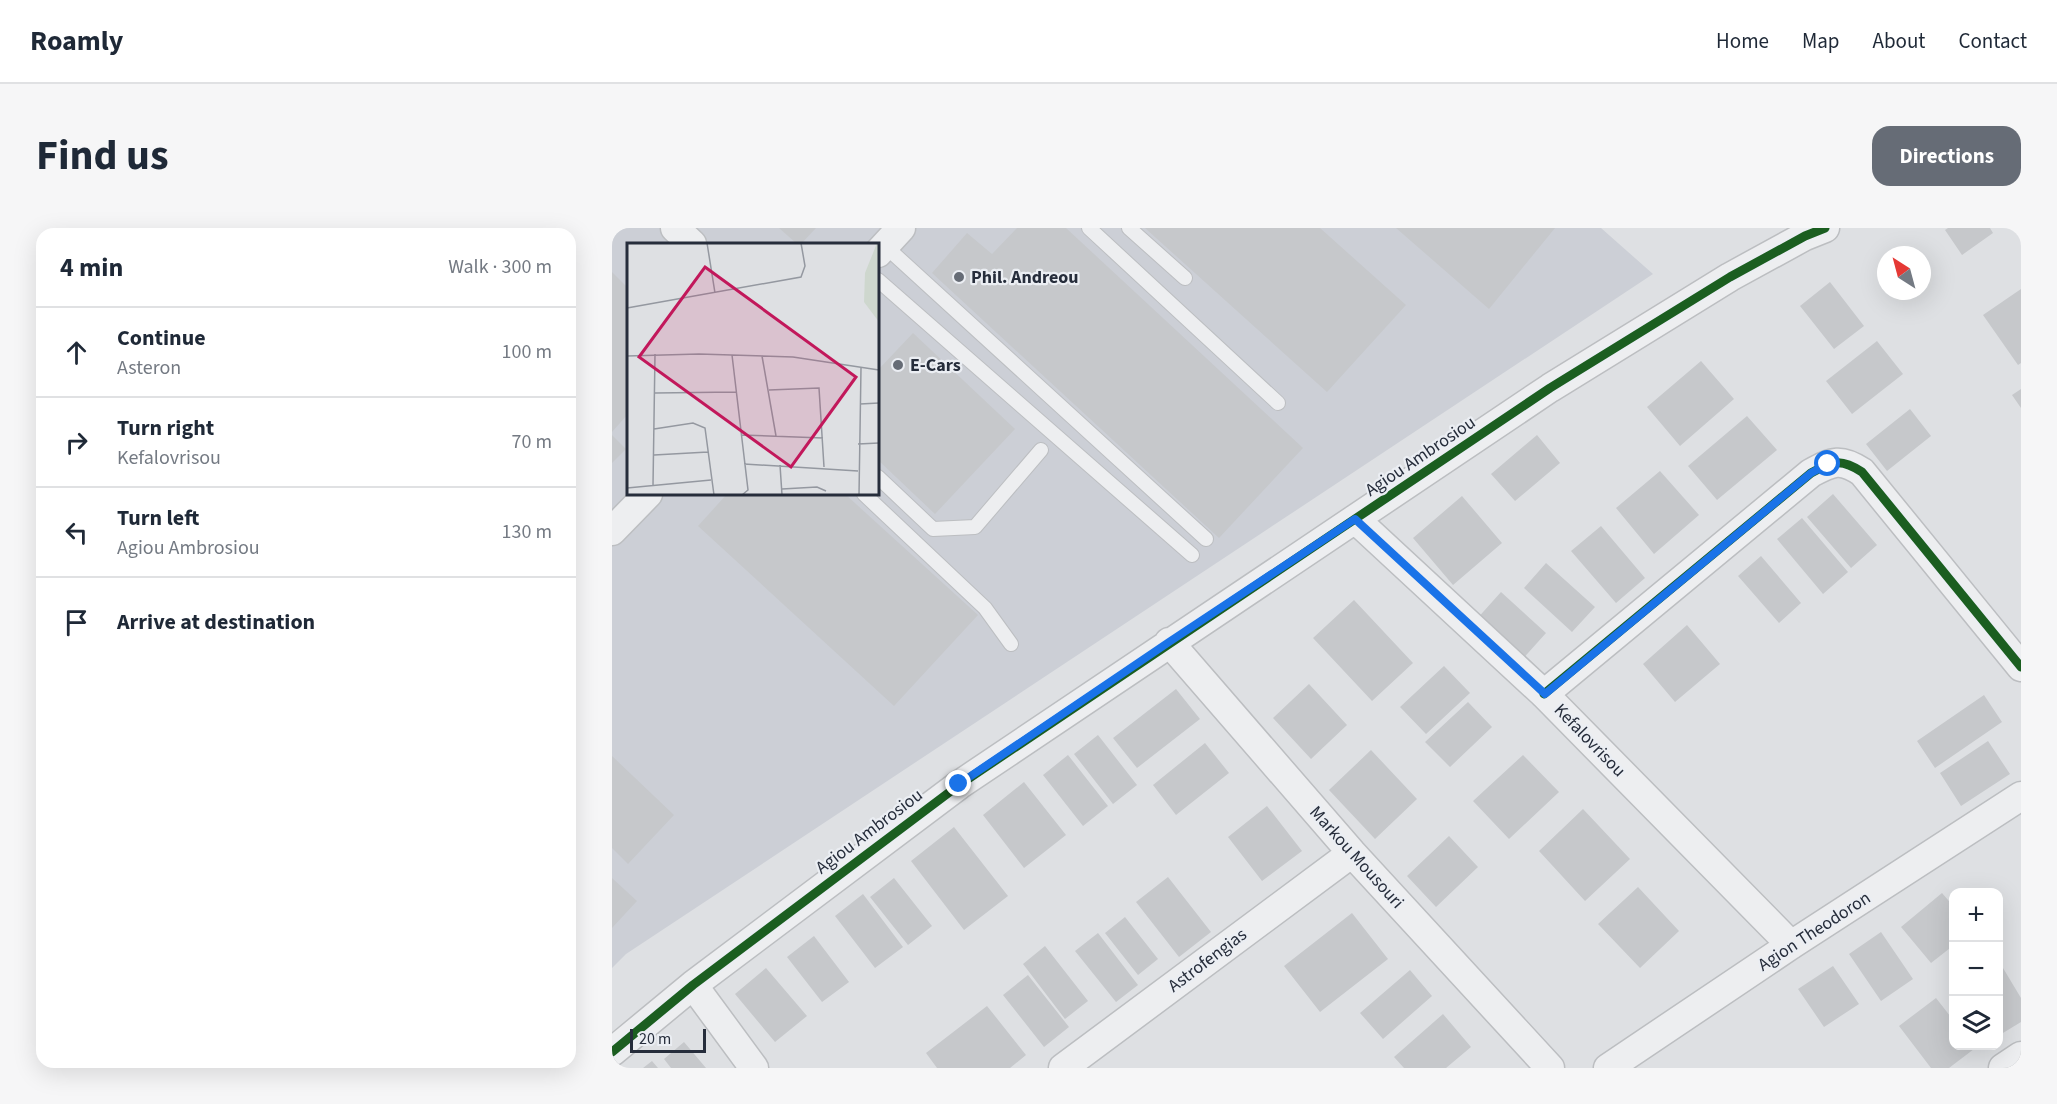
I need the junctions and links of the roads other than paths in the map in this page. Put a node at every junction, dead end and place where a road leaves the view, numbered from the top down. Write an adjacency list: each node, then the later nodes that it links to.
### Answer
1 (675, 228): 6 (street)
2 (1089, 228): 9 (lane)
3 (1129, 228): 7 (lane)
4 (1825, 228): 14 (street, Agiou Ambrosiou)
5 (888, 242): 16 (lane)
6 (691, 243)
7 (1185, 278)
8 (879, 281): 17 (lane)
9 (1278, 403)
10 (1041, 450): 11 (lane)
11 (879, 478)
12 (647, 495): 15 (street)
13 (865, 495): 19 (lane)
14 (1355, 519): 18 (street, Agiou Ambrosiou); 21 (street, Kefalovrisou)
15 (612, 531)
16 (1206, 539)
17 (1192, 555)
18 (1169, 642): 23 (street, Markou Mousouri); 25 (street, Agiou Ambrosiou)
19 (1011, 644)
20 (2021, 667): 21 (street)
21 (1545, 694): 24 (street, Kefalovrisou)
22 (2021, 796): 24 (street, Agion Theodoron)
23 (1352, 853): 29 (street, Astrofengias); 30 (street, Markou Mousouri)
24 (1791, 945): 31 (street, Agion Theodoron)
25 (693, 985): 26 (street, Agiou Ambrosiou); 28 (street)
26 (612, 1052)
27 (2021, 1056): 32 (street)
28 (754, 1068)
29 (1063, 1068)
30 (1550, 1068)
31 (1608, 1068)
32 (2003, 1068)

